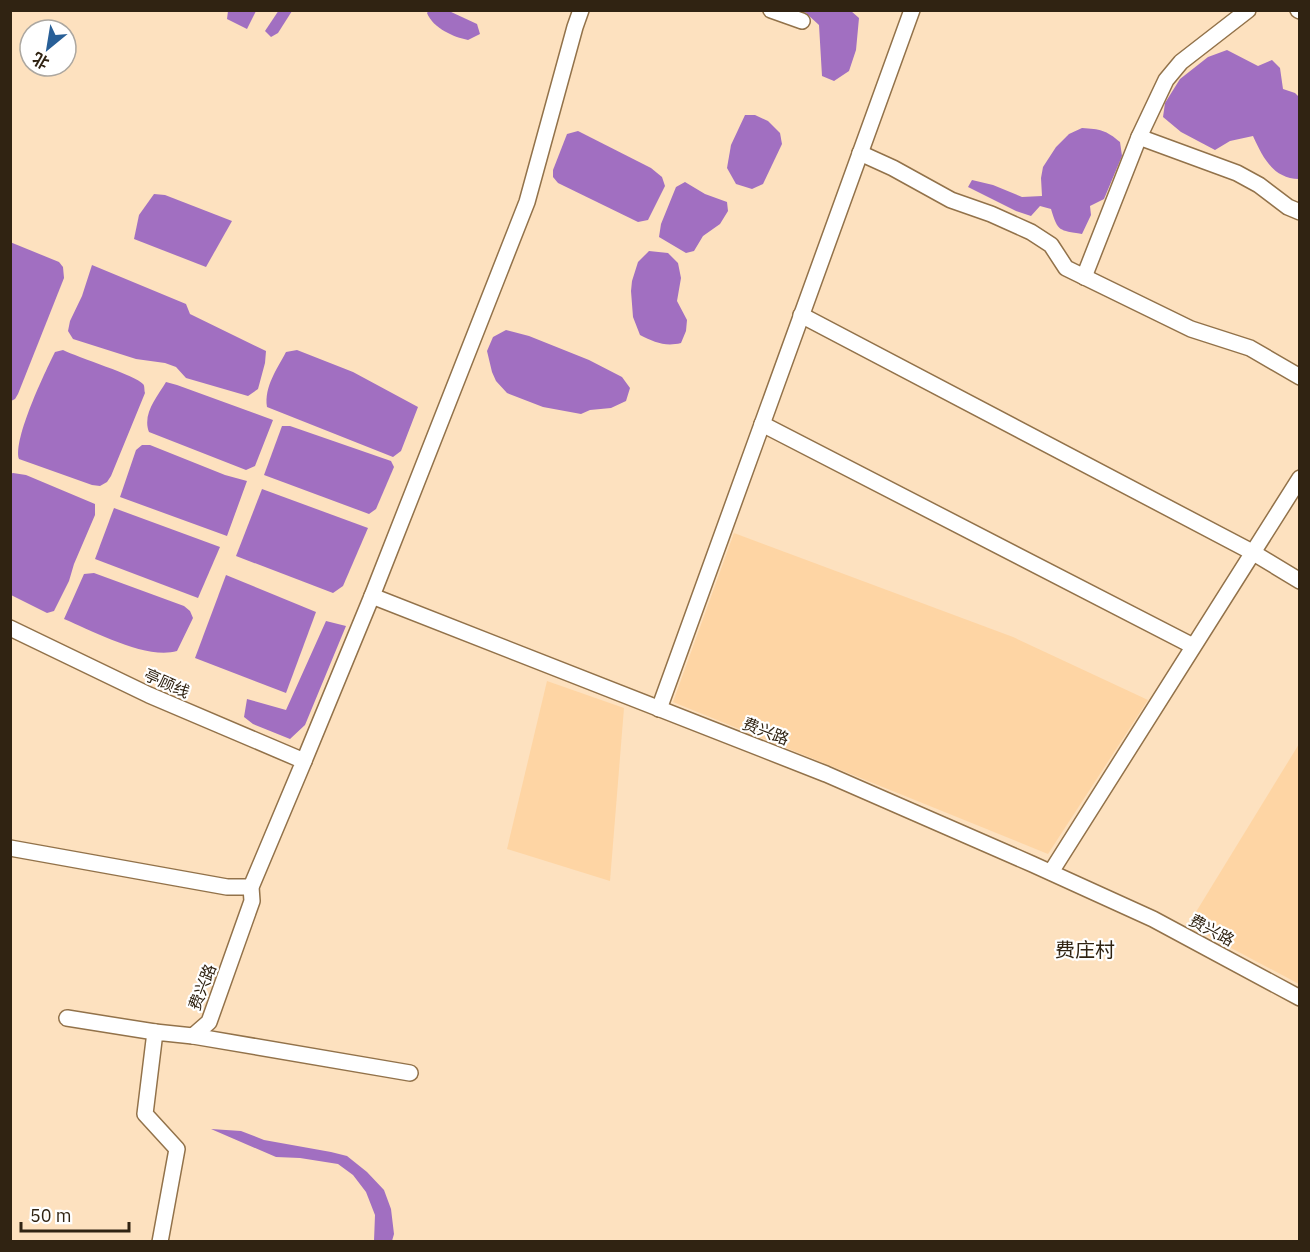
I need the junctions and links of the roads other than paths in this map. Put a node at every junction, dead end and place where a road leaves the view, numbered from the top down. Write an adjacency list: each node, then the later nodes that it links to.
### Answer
1 (581, 10): 16 (street)
2 (771, 10): 5 (street)
3 (912, 10): 7 (street)
4 (1248, 10): 6 (street)
5 (802, 21)
6 (1139, 137): 8 (street); 9 (street)
7 (860, 153): 9 (street); 10 (street)
8 (1299, 212)
9 (1084, 277): 11 (street)
10 (801, 315): 12 (street); 14 (street)
11 (1299, 377)
12 (762, 424): 18 (street); 19 (street)
13 (1299, 478): 14 (street)
14 (1252, 552): 15 (street); 18 (street)
15 (1299, 582)
16 (372, 596): 19 (street, 费兴路); 20 (street, 费兴路)
17 (10, 628): 20 (street, 亭顾线)
18 (1193, 646): 22 (street)
19 (659, 709): 22 (street, 费兴路)
20 (302, 765): 23 (street, 费兴路)
21 (10, 848): 23 (street)
22 (1051, 872): 24 (street, 费兴路)
23 (251, 887): 27 (street, 费兴路)
24 (1299, 998)
25 (67, 1018): 26 (street)
26 (154, 1032): 27 (street); 29 (street)
27 (193, 1036): 28 (street)
28 (410, 1073)
29 (160, 1242)

